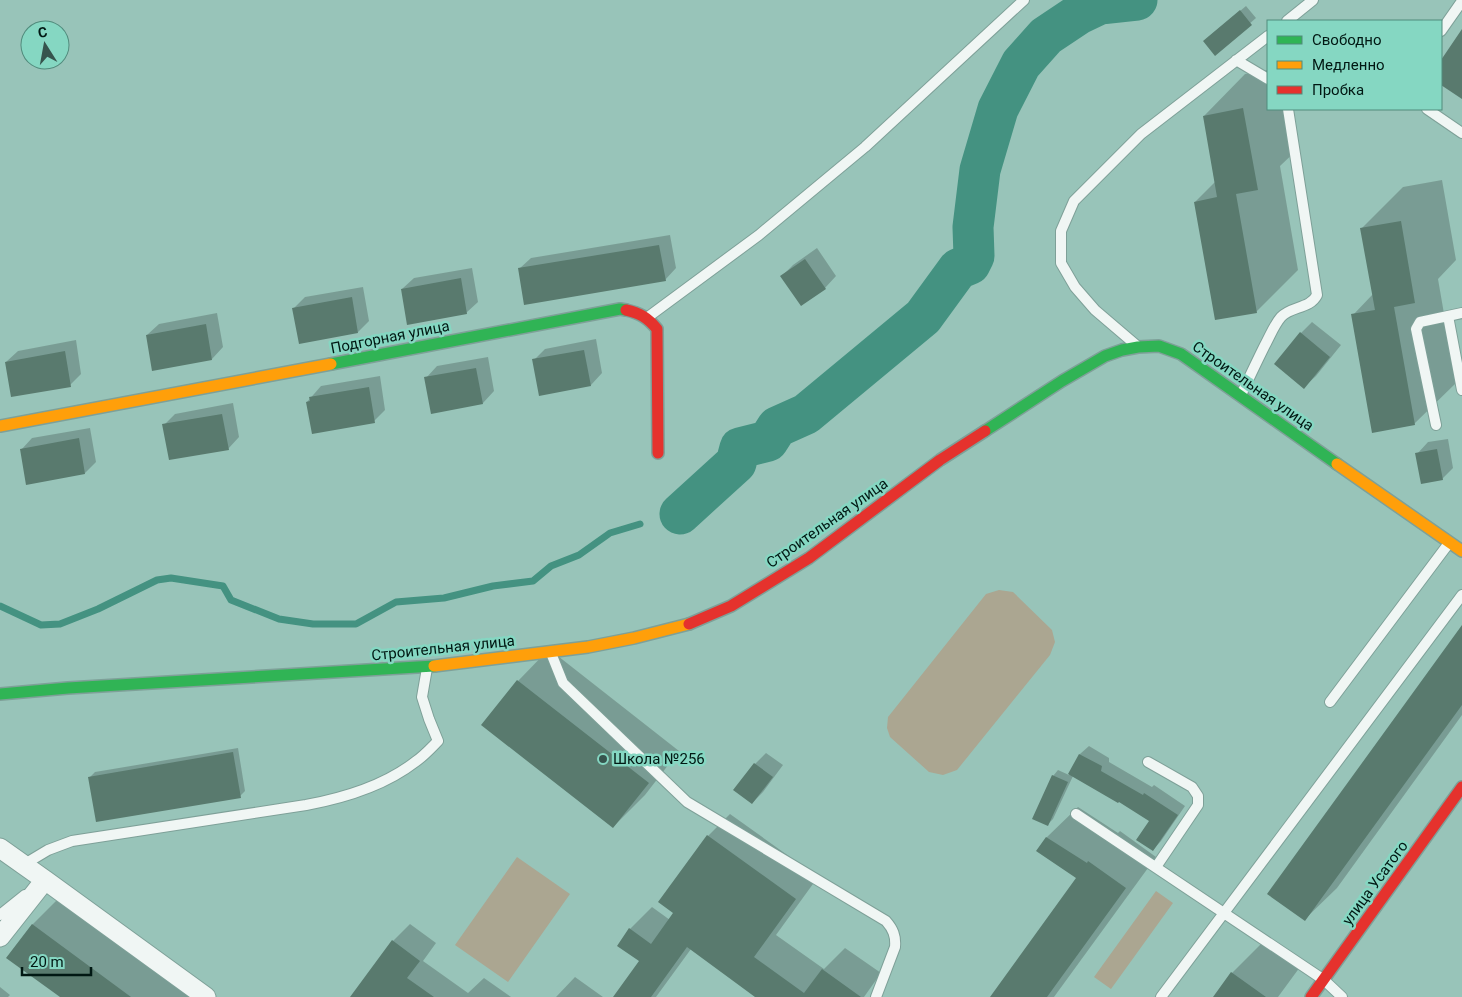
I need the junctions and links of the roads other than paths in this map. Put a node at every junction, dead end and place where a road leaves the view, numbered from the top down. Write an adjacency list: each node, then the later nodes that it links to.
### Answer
1 (1024, 0): 14 (lane)
2 (1313, 0): 4 (lane)
3 (1462, 1): 5 (lane)
4 (1288, 20)
5 (1442, 29)
6 (1267, 37): 7 (lane)
7 (1236, 60): 8 (lane); 15 (lane)
8 (1267, 78)
9 (1288, 110): 17 (lane)
10 (1428, 110): 11 (lane)
11 (1462, 133)
12 (1462, 313): 13 (lane)
13 (1448, 316): 16 (lane); 18 (lane)
14 (648, 317): 19 (street, Подгорная улица); 20 (street)
15 (1138, 347): 17 (street, Строительная улица); 24 (street, Строительная улица)
16 (1462, 390)
17 (1240, 395): 21 (street, Строительная улица)
18 (1436, 424)
19 (0, 426)
20 (658, 453)
21 (1449, 542): 22 (street, Строительная улица); 27 (lane)
22 (1462, 551)
23 (1462, 595): 35 (lane)
24 (550, 650): 25 (street, Строительная улица); 40 (lane)
25 (428, 667): 26 (street, Строительная улица); 32 (lane)
26 (0, 694)
27 (1330, 702)
28 (1148, 762): 33 (lane)
29 (1462, 787): 38 (street, улица Усатого)
30 (1076, 814): 33 (lane)
31 (0, 848): 32 (street)
32 (23, 865): 34 (street)
33 (1156, 867): 35 (lane)
34 (45, 880): 36 (lane); 37 (street); 39 (street)
35 (1224, 914): 38 (lane); 41 (lane)
36 (0, 915)
37 (0, 937)
38 (1324, 980): 42 (street, улица Усатого); 43 (lane)
39 (206, 997)
40 (876, 997)
41 (1161, 997)
42 (1311, 997)
43 (1342, 997)

